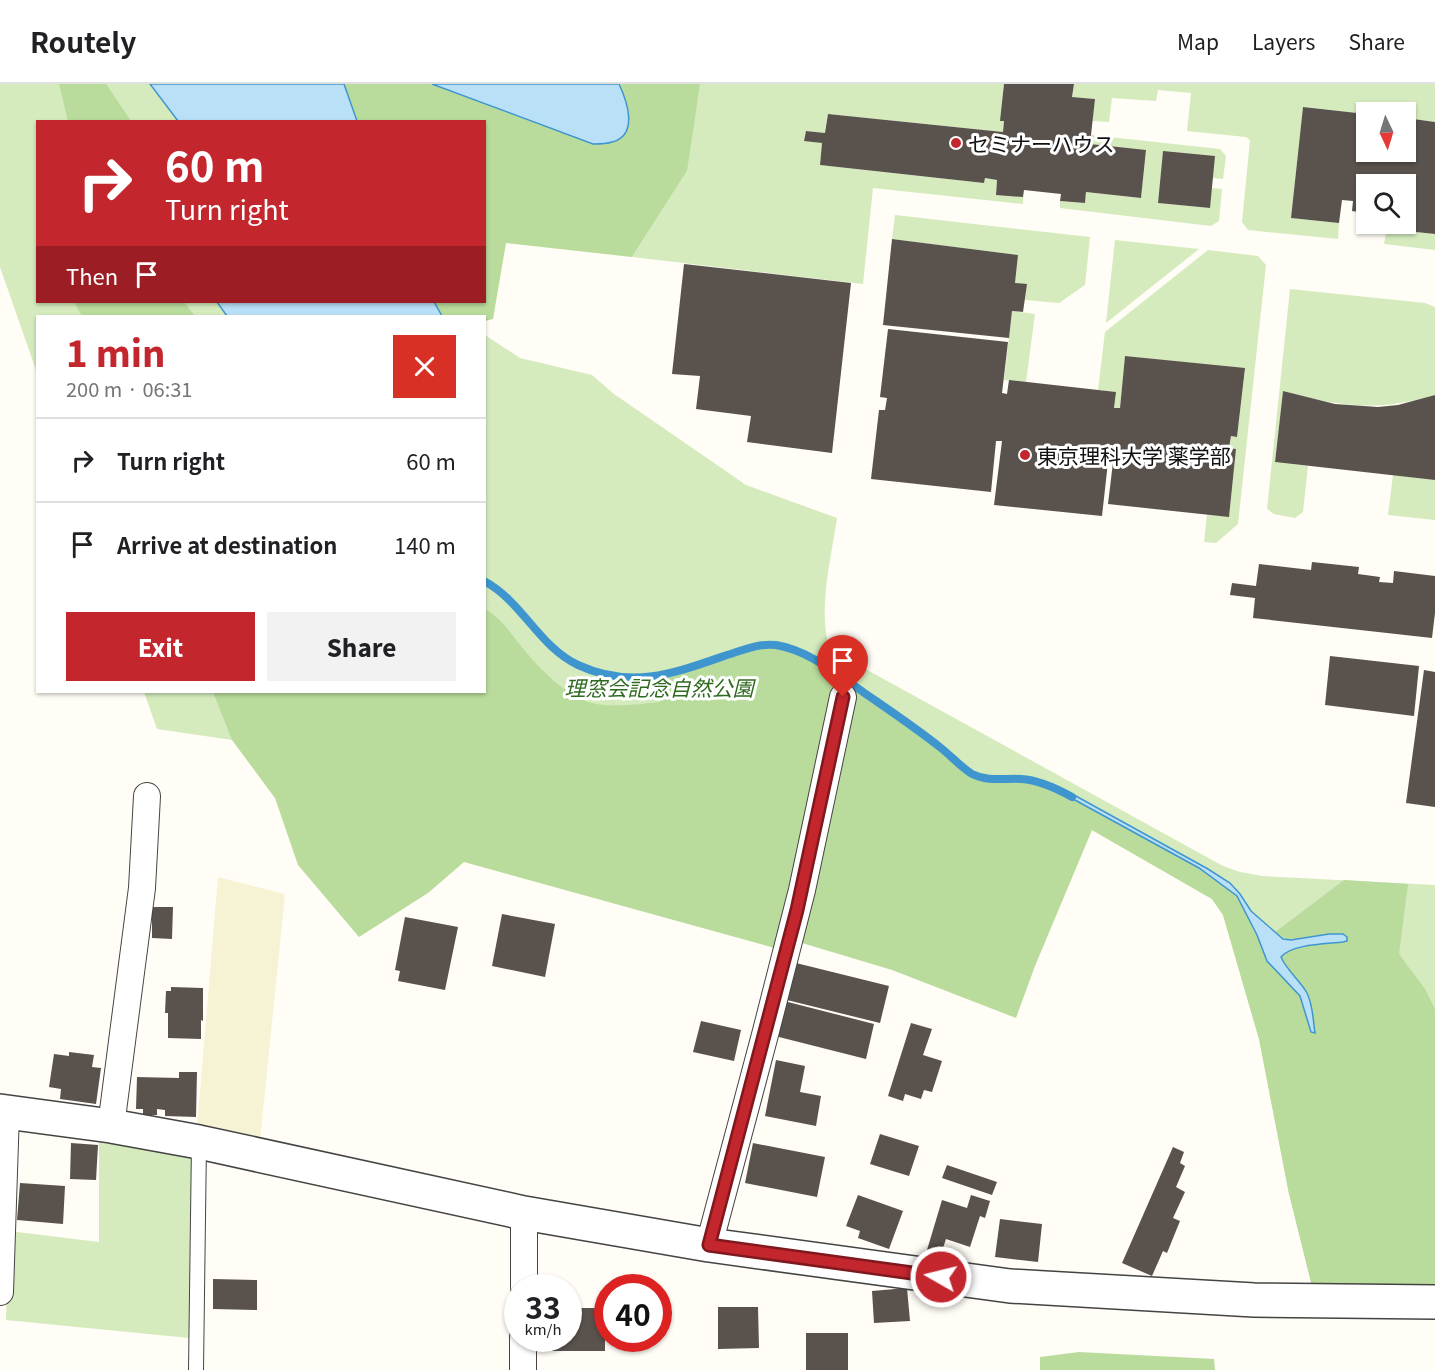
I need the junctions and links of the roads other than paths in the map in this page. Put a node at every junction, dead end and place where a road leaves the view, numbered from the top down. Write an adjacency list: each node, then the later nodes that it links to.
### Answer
1 (843, 697): 7 (street)
2 (147, 796): 4 (street)
3 (3, 1111): 4 (street); 9 (street)
4 (111, 1126): 5 (street)
5 (199, 1142): 6 (street); 12 (lane)
6 (524, 1212): 7 (street); 8 (street)
7 (709, 1245): 10 (street)
8 (524, 1274)
9 (0, 1292)
10 (1435, 1302)
11 (524, 1352): 13 (street)
12 (196, 1370)
13 (523, 1370)

